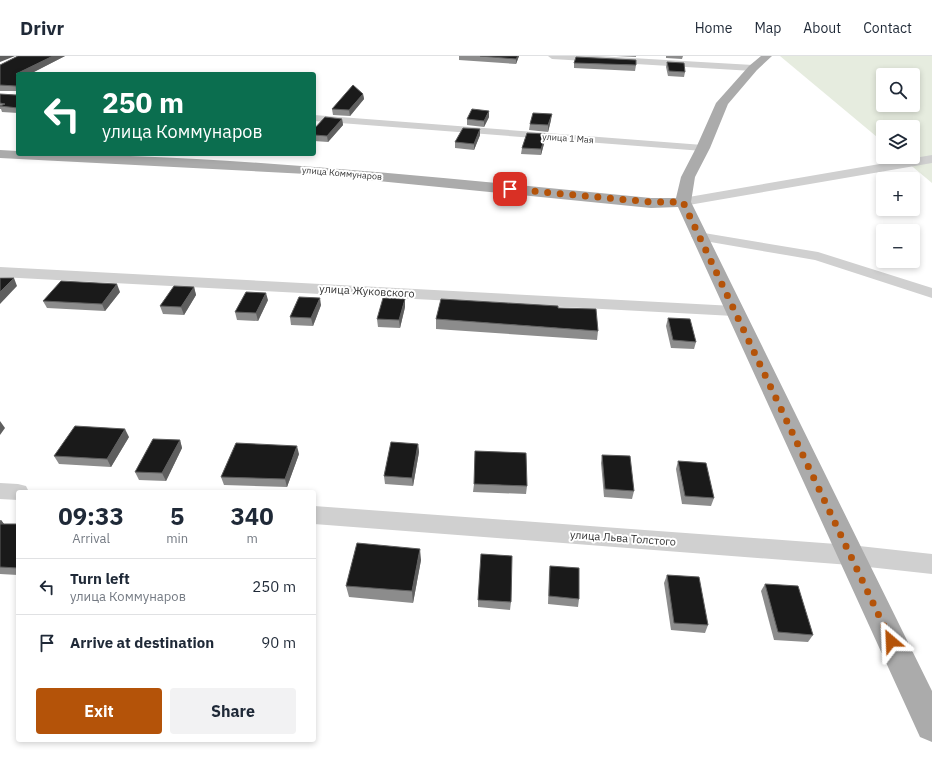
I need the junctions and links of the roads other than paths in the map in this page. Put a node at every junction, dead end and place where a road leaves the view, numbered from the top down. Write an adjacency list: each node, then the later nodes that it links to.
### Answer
1 (552, 56): 3 (street)
2 (767, 56): 4 (main road)
3 (700, 60): 4 (street)
4 (753, 68): 6 (main road)
5 (316, 118): 6 (street, улица 1 Мая)
6 (703, 148): 11 (main road)
7 (0, 154): 8 (main road, улица Коммунаров)
8 (16, 155)
9 (38, 156): 11 (main road, улица Коммунаров)
10 (932, 159): 11 (street)
11 (683, 202): 12 (main road)
12 (698, 236): 14 (street); 15 (main road)
13 (0, 272): 15 (street, улица Жуковского)
14 (932, 293)
15 (734, 311): 19 (main road)
16 (0, 491): 17 (street)
17 (16, 492)
18 (316, 515): 19 (street, улица Льва Толстого)
19 (850, 555): 20 (street, улица Льва Толстого); 21 (main road)
20 (932, 564)
21 (932, 726)

